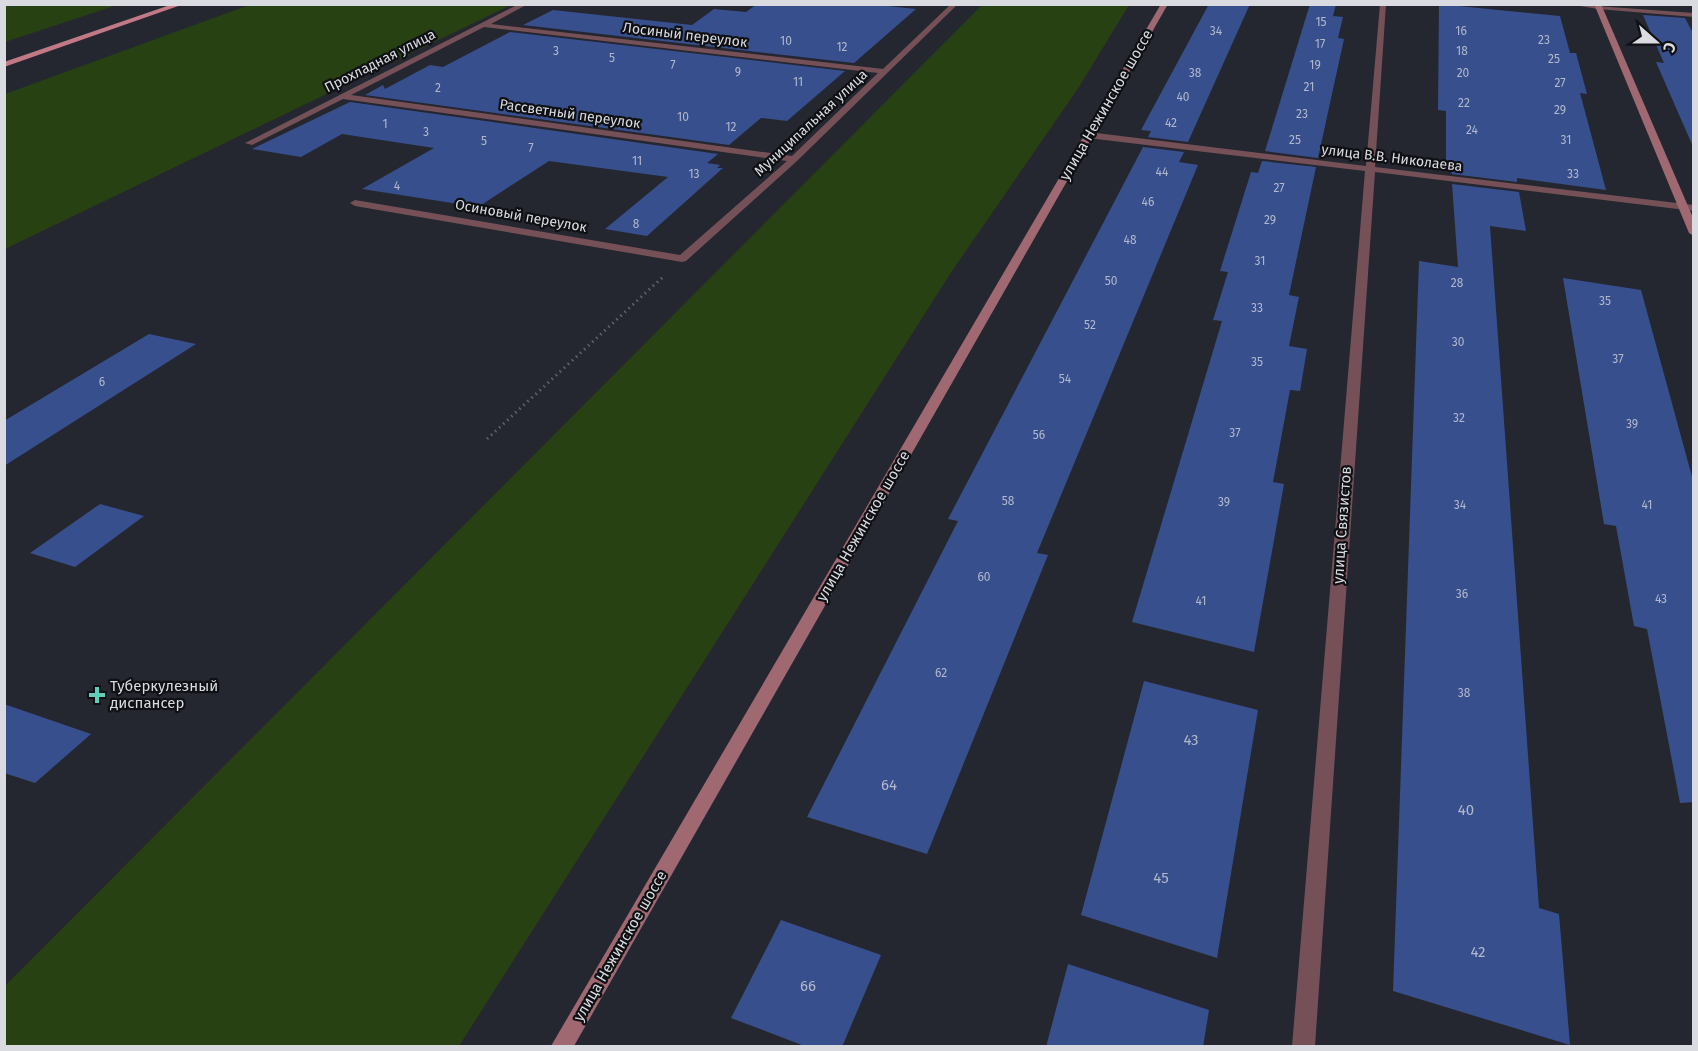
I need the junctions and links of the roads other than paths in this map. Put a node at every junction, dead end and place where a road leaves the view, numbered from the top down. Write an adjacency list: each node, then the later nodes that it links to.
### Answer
1 (165, 4): 12 (main road)
2 (182, 4): 13 (main road)
3 (525, 4): 11 (street, Прохладная улица)
4 (943, 4): 8 (street)
5 (1165, 4): 16 (main road, улица Нежинское шоссе)
6 (1383, 4): 19 (street, улица Связистов)
7 (1571, 4): 9 (street)
8 (955, 5): 14 (street, Муниципальная улица)
9 (1598, 6): 10 (lane); 21 (main road)
10 (1694, 15)
11 (482, 25): 14 (street, Лосиный переулок); 15 (street, Прохладная улица)
12 (4, 59)
13 (4, 65)
14 (886, 72): 18 (street, Муниципальная улица)
15 (342, 96): 17 (street, Прохладная улица); 18 (street, Рассветный переулок)
16 (1088, 135): 19 (street, улица В.В. Николаева); 25 (main road, улица Нежинское шоссе)
17 (249, 144)
18 (794, 159): 24 (street, Муниципальная улица)
19 (1370, 169): 21 (street, улица В.В. Николаева); 26 (street, улица Связистов)
20 (354, 203): 24 (street, Осиновый переулок)
21 (1682, 207): 22 (street, улица В.В. Николаева); 23 (main road)
22 (1694, 208)
23 (1694, 233)
24 (682, 259)
25 (562, 1047)
26 (1303, 1047)

